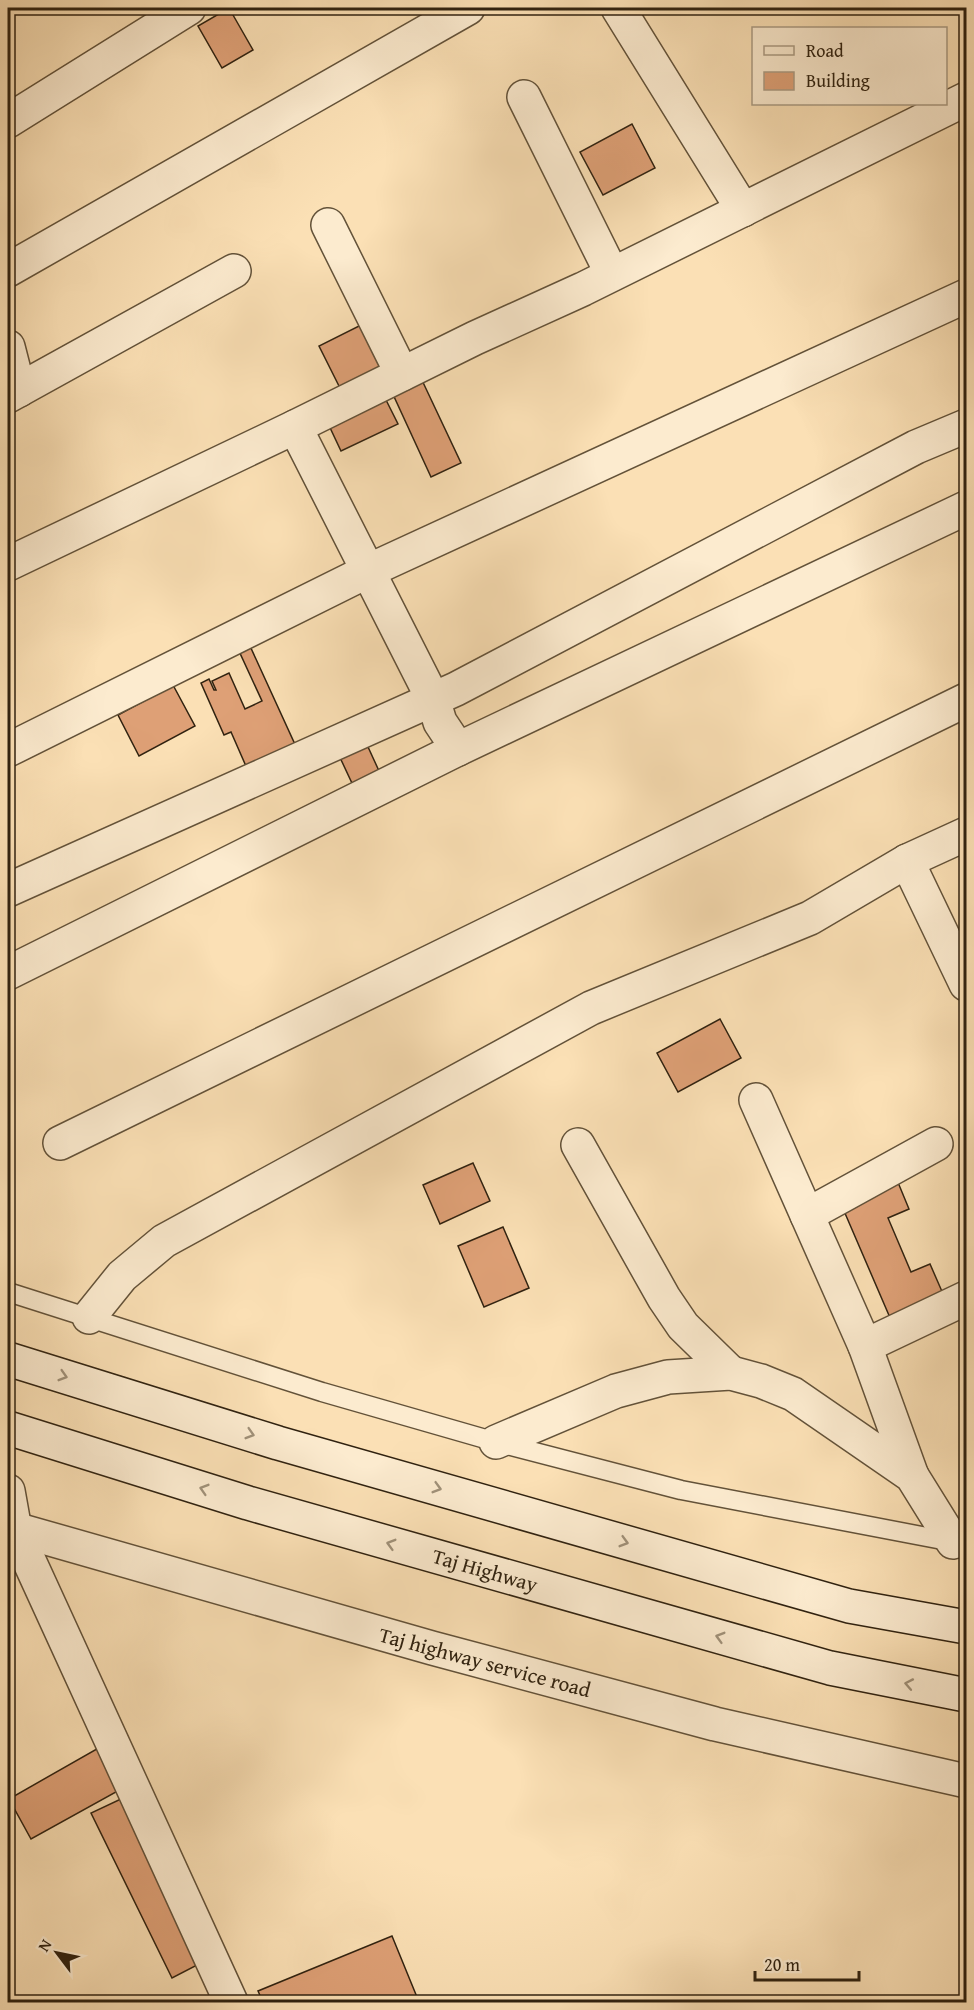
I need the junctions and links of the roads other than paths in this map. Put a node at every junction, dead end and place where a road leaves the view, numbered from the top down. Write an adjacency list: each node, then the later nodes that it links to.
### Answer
1 (189, 8): 6 (street)
2 (468, 8): 9 (street)
3 (618, 8): 7 (street)
4 (524, 97): 11 (street)
5 (966, 99): 7 (street)
6 (8, 121)
7 (743, 210): 11 (street)
8 (328, 225): 14 (street)
9 (8, 270)
10 (234, 271): 15 (street)
11 (612, 274): 14 (street)
12 (966, 296): 20 (street)
13 (8, 347): 15 (street)
14 (402, 374): 17 (street)
15 (13, 393)
16 (966, 426): 21 (street)
17 (295, 427): 19 (street); 20 (street)
18 (966, 508): 23 (street)
19 (8, 564)
20 (368, 571): 21 (street); 24 (street)
21 (433, 699): 23 (street); 27 (street)
22 (966, 700): 31 (street)
23 (458, 749): 28 (street)
24 (8, 750)
25 (966, 834): 26 (street)
26 (907, 861): 29 (street); 37 (street)
27 (8, 890)
28 (8, 973)
29 (966, 984)
30 (756, 1100): 34 (street)
31 (60, 1143)
32 (936, 1144): 34 (street)
33 (578, 1145): 40 (street)
34 (807, 1215): 38 (street)
35 (8, 1292): 37 (lane)
36 (966, 1298): 38 (street)
37 (89, 1317): 42 (lane)
38 (865, 1346): 43 (street)
39 (8, 1359): 47 (street, one-way to 47)
40 (731, 1373): 42 (street); 43 (street)
41 (8, 1428): 48 (street, Taj Highway, one-way to 41)
42 (496, 1442): 46 (lane)
43 (912, 1476): 46 (street)
44 (8, 1491): 45 (street)
45 (11, 1529): 49 (street, Taj highway service road); 50 (street)
46 (960, 1543)
47 (966, 1627)
48 (966, 1695)
49 (966, 1781)
50 (231, 2002)

